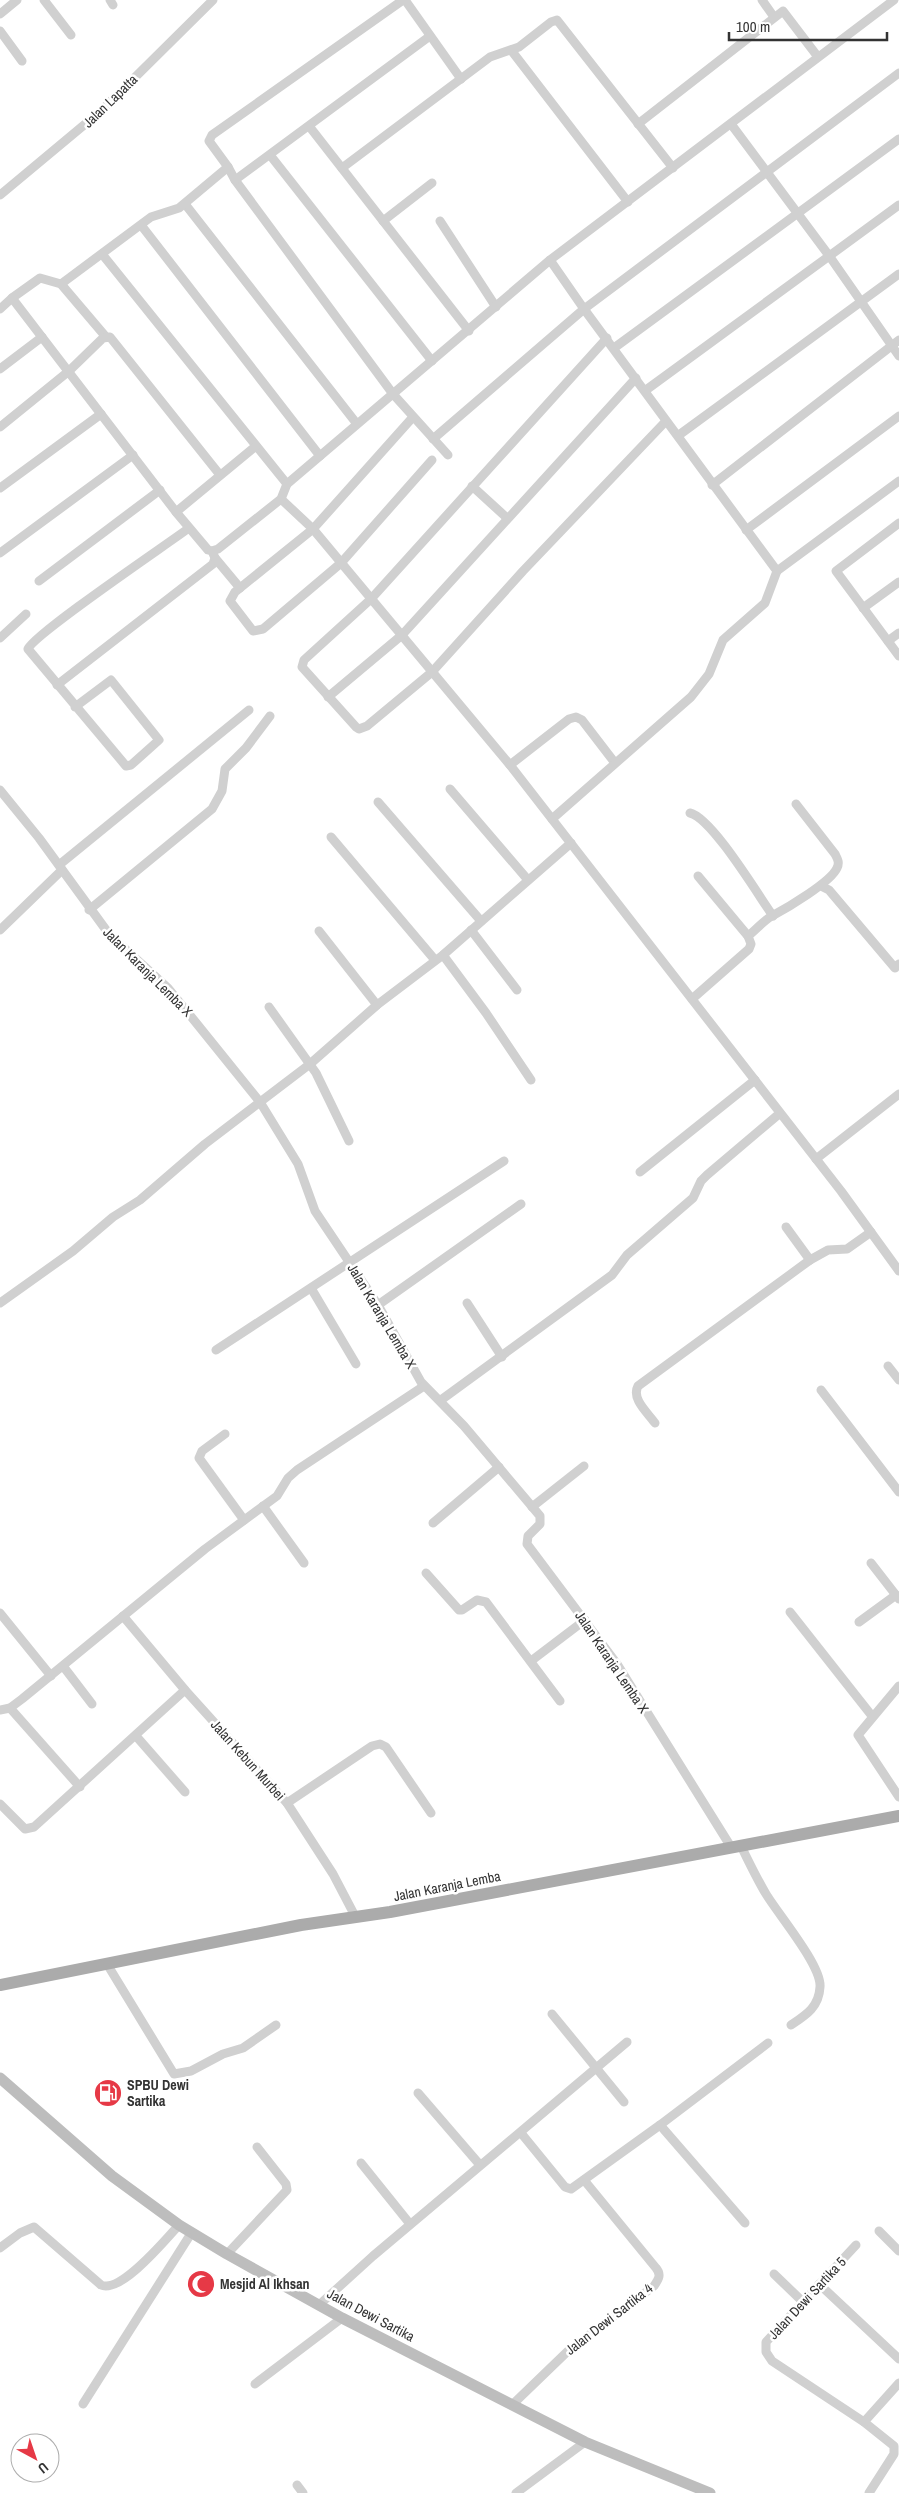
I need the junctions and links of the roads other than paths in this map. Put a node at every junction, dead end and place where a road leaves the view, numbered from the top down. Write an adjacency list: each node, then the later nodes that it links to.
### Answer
1 (17, 0): 7 (street)
2 (44, 0): 10 (street)
3 (213, 0): 28 (street, Jalan Lapatta)
4 (404, 0): 11 (street); 22 (street)
5 (762, 0): 8 (street)
6 (894, 0): 13 (street)
7 (0, 14)
8 (774, 17): 13 (street); 17 (street)
9 (0, 31): 14 (street)
10 (70, 35)
11 (430, 36): 16 (street); 19 (street)
12 (511, 50): 16 (street); 17 (street); 29 (street)
13 (818, 58): 18 (street)
14 (22, 61)
15 (899, 73): 25 (street)
16 (461, 79): 23 (street)
17 (638, 124): 24 (street)
18 (731, 124): 24 (street); 25 (street)
19 (309, 126): 21 (street); 23 (street)
20 (899, 139): 32 (street)
21 (270, 154): 26 (street); 53 (street)
22 (228, 167): 26 (street); 30 (street)
23 (342, 168): 33 (street)
24 (673, 168): 29 (street)
25 (766, 172): 32 (street); 45 (street)
26 (235, 180): 58 (street)
27 (432, 182): 33 (street)
28 (0, 195)
29 (628, 202): 38 (street)
30 (184, 204): 35 (street); 63 (street)
31 (899, 205): 37 (street)
32 (798, 214): 37 (street); 51 (street)
33 (383, 221): 46 (street)
34 (440, 221): 43 (street)
35 (141, 225): 36 (street); 70 (street)
36 (102, 254): 40 (street); 67 (street)
37 (830, 257): 42 (street); 57 (street)
38 (550, 260): 43 (street); 45 (street)
39 (899, 274): 42 (street)
40 (61, 284): 41 (street); 48 (street)
41 (12, 298): 44 (street); 47 (street)
42 (860, 302): 50 (street); 65 (street)
43 (496, 306): 46 (street)
44 (0, 309)
45 (584, 309): 49 (street); 66 (street)
46 (469, 330): 53 (street)
47 (42, 337): 54 (street); 55 (street)
48 (106, 337): 55 (street); 72 (street)
49 (607, 338): 51 (street); 76 (street)
50 (896, 343): 52 (street); 75 (street)
51 (614, 348): 56 (street)
52 (899, 356)
53 (432, 361): 58 (street)
54 (0, 369)
55 (68, 372): 59 (street); 64 (street)
56 (636, 378): 57 (street); 81 (street)
57 (646, 390): 62 (street)
58 (393, 394): 61 (street); 63 (street)
59 (101, 414): 69 (street); 77 (street)
60 (899, 416): 85 (street)
61 (413, 417): 66 (street); 84 (street)
62 (666, 421): 65 (street); 101 (street)
63 (357, 424): 70 (street)
64 (0, 427)
65 (679, 436): 75 (street)
66 (433, 438): 68 (street)
67 (256, 446): 72 (street); 74 (street)
68 (448, 455)
69 (133, 456): 78 (street); 86 (street)
70 (320, 456): 74 (street)
71 (432, 460): 88 (street)
72 (220, 475): 80 (street)
73 (899, 481): 89 (street)
74 (287, 484): 79 (street)
75 (712, 485): 85 (street)
76 (472, 486): 81 (street); 93 (street)
77 (0, 488)
78 (160, 490): 80 (street); 90 (street)
79 (281, 499): 84 (street); 87 (street)
80 (176, 512): 83 (street)
81 (507, 518): 97 (street)
82 (899, 523): 94 (street)
83 (189, 528): 87 (street); 102 (street)
84 (313, 529): 88 (street); 92 (street)
85 (746, 530): 89 (street)
86 (0, 553)
87 (213, 555): 92 (street); 102 (street)
88 (341, 563): 92 (street); 93 (street)
89 (777, 571): 107 (street)
90 (39, 581)
91 (899, 582): 94 (street)
92 (240, 588)
93 (371, 599): 97 (street); 103 (street)
94 (863, 608): 99 (street)
95 (26, 614): 98 (street)
96 (899, 633): 99 (street)
97 (402, 635): 101 (street); 103 (street)
98 (0, 638)
99 (888, 641): 100 (street)
100 (899, 656)
101 (432, 672): 103 (street); 108 (street)
102 (56, 685): 104 (street)
103 (328, 697)
104 (75, 707): 104 (street)
105 (249, 710): 117 (street)
106 (270, 716): 121 (street)
107 (615, 763): 108 (street); 114 (street)
108 (510, 765): 114 (street)
109 (450, 789): 119 (street)
110 (0, 790): 117 (street, Jalan Karanja Lemba X)
111 (378, 802): 123 (street)
112 (796, 804): 120 (street)
113 (690, 813): 122 (street)
114 (552, 819): 116 (street)
115 (331, 837): 129 (street)
116 (571, 843): 119 (street); 132 (street)
117 (60, 867): 121 (street, Jalan Karanja Lemba X); 124 (street)
118 (698, 876): 127 (street)
119 (528, 880): 123 (street)
120 (821, 886): 122 (street); 130 (street)
121 (90, 910): 139 (street, Jalan Karanja Lemba X)
122 (772, 916): 127 (street)
123 (481, 921): 125 (street)
124 (0, 930)
125 (471, 930): 128 (street); 131 (street)
126 (319, 931): 133 (street)
127 (748, 936): 132 (street)
128 (443, 955): 129 (street); 136 (street)
129 (434, 960): 133 (street)
130 (898, 968)
131 (517, 990)
132 (692, 999): 137 (street)
133 (377, 1005): 135 (street)
134 (269, 1008): 135 (street)
135 (310, 1064): 139 (street); 141 (street)
136 (531, 1080)
137 (755, 1080): 140 (street); 144 (street)
138 (899, 1094): 142 (street)
139 (260, 1102): 149 (street, Jalan Karanja Lemba X); 152 (street)
140 (779, 1114): 142 (street); 156 (street)
141 (349, 1142)
142 (816, 1159): 147 (street)
143 (504, 1161): 149 (street)
144 (640, 1172)
145 (521, 1204): 154 (street)
146 (786, 1227): 148 (street)
147 (871, 1232): 148 (street); 150 (street)
148 (810, 1260): 163 (street)
149 (350, 1262): 151 (street); 154 (street, Jalan Karanja Lemba X)
150 (899, 1271)
151 (311, 1288): 155 (street); 157 (street)
152 (0, 1303)
153 (467, 1303): 156 (street)
154 (378, 1305): 160 (street, Jalan Karanja Lemba X)
155 (216, 1350)
156 (502, 1356): 162 (street)
157 (356, 1364)
158 (888, 1366): 159 (street)
159 (899, 1380)
160 (424, 1386): 162 (street, Jalan Karanja Lemba X); 168 (street)
161 (820, 1390): 167 (street)
162 (441, 1400): 166 (street, Jalan Karanja Lemba X)
163 (655, 1423)
164 (225, 1434): 170 (street)
165 (584, 1466): 169 (street)
166 (499, 1467): 169 (street, Jalan Karanja Lemba X); 171 (street)
167 (899, 1492)
168 (262, 1506): 170 (street); 173 (street)
169 (532, 1507): 179 (street, Jalan Karanja Lemba X)
170 (244, 1520): 178 (street)
171 (433, 1522)
172 (871, 1562): 175 (street)
173 (304, 1563)
174 (426, 1573): 181 (street)
175 (897, 1597): 180 (street)
176 (790, 1612): 190 (street)
177 (0, 1613): 183 (street)
178 (123, 1616): 182 (street); 185 (street, Jalan Kebun Murbei)
179 (585, 1620): 181 (street); 199 (street, Jalan Karanja Lemba X)
180 (860, 1622)
181 (531, 1660): 186 (street)
182 (63, 1666): 183 (street); 187 (street)
183 (51, 1676): 188 (street)
184 (899, 1686): 190 (street)
185 (186, 1690): 191 (street); 195 (street, Jalan Kebun Murbei)
186 (560, 1701)
187 (92, 1704)
188 (10, 1708): 189 (street); 192 (street)
189 (0, 1710)
190 (872, 1716): 194 (street)
191 (136, 1736): 192 (street); 193 (street)
192 (80, 1787): 196 (street)
193 (185, 1792)
194 (899, 1797)
195 (287, 1803): 197 (street); 200 (street, Jalan Kebun Murbei)
196 (0, 1804)
197 (431, 1813)
198 (899, 1816): 199 (main road, Jalan Karanja Lemba)
199 (736, 1846): 200 (main road, Jalan Karanja Lemba); 205 (street, Jalan Karanja Lemba X)
200 (355, 1916): 201 (main road, Jalan Karanja Lemba)
201 (107, 1964): 202 (main road, Jalan Karanja Lemba); 204 (street)
202 (0, 1985)
203 (552, 2014): 208 (street)
204 (276, 2025)
205 (791, 2025)
206 (627, 2042): 208 (street)
207 (768, 2043): 212 (street)
208 (597, 2068): 211 (street); 213 (street)
209 (0, 2078): 219 (main road, Jalan Dewi Sartika)
210 (418, 2093): 216 (street)
211 (624, 2102)
212 (660, 2125): 217 (street); 218 (street)
213 (521, 2133): 216 (street); 217 (street)
214 (257, 2147): 226 (street)
215 (361, 2163): 220 (street)
216 (480, 2165): 220 (street)
217 (584, 2180): 236 (street, Jalan Dewi Sartika 4)
218 (745, 2223)
219 (180, 2224): 222 (main road, Jalan Dewi Sartika); 224 (street)
220 (410, 2224): 230 (street)
221 (879, 2231): 225 (street)
222 (192, 2232): 226 (main road, Jalan Dewi Sartika); 235 (street)
223 (856, 2245): 228 (street, Jalan Dewi Sartika 5)
224 (0, 2248)
225 (899, 2251)
226 (226, 2254): 230 (main road, Jalan Dewi Sartika)
227 (774, 2274): 229 (street)
228 (819, 2284): 229 (street, Jalan Dewi Sartika 5); 232 (street)
229 (802, 2301): 237 (street, Jalan Dewi Sartika 5)
230 (319, 2305): 231 (main road, Jalan Dewi Sartika)
231 (342, 2318): 234 (street); 236 (main road, Jalan Dewi Sartika)
232 (899, 2359)
233 (899, 2383): 237 (street)
234 (255, 2384)
235 (83, 2404)
236 (512, 2405): 238 (main road, Jalan Dewi Sartika)
237 (864, 2422): 242 (street, Jalan Dewi Sartika 5)
238 (585, 2442): 239 (main road, Jalan Dewi Sartika); 240 (street)
239 (687, 2489): 241 (main road, Jalan Dewi Sartika)
240 (516, 2493)
241 (710, 2493)
242 (869, 2493)

